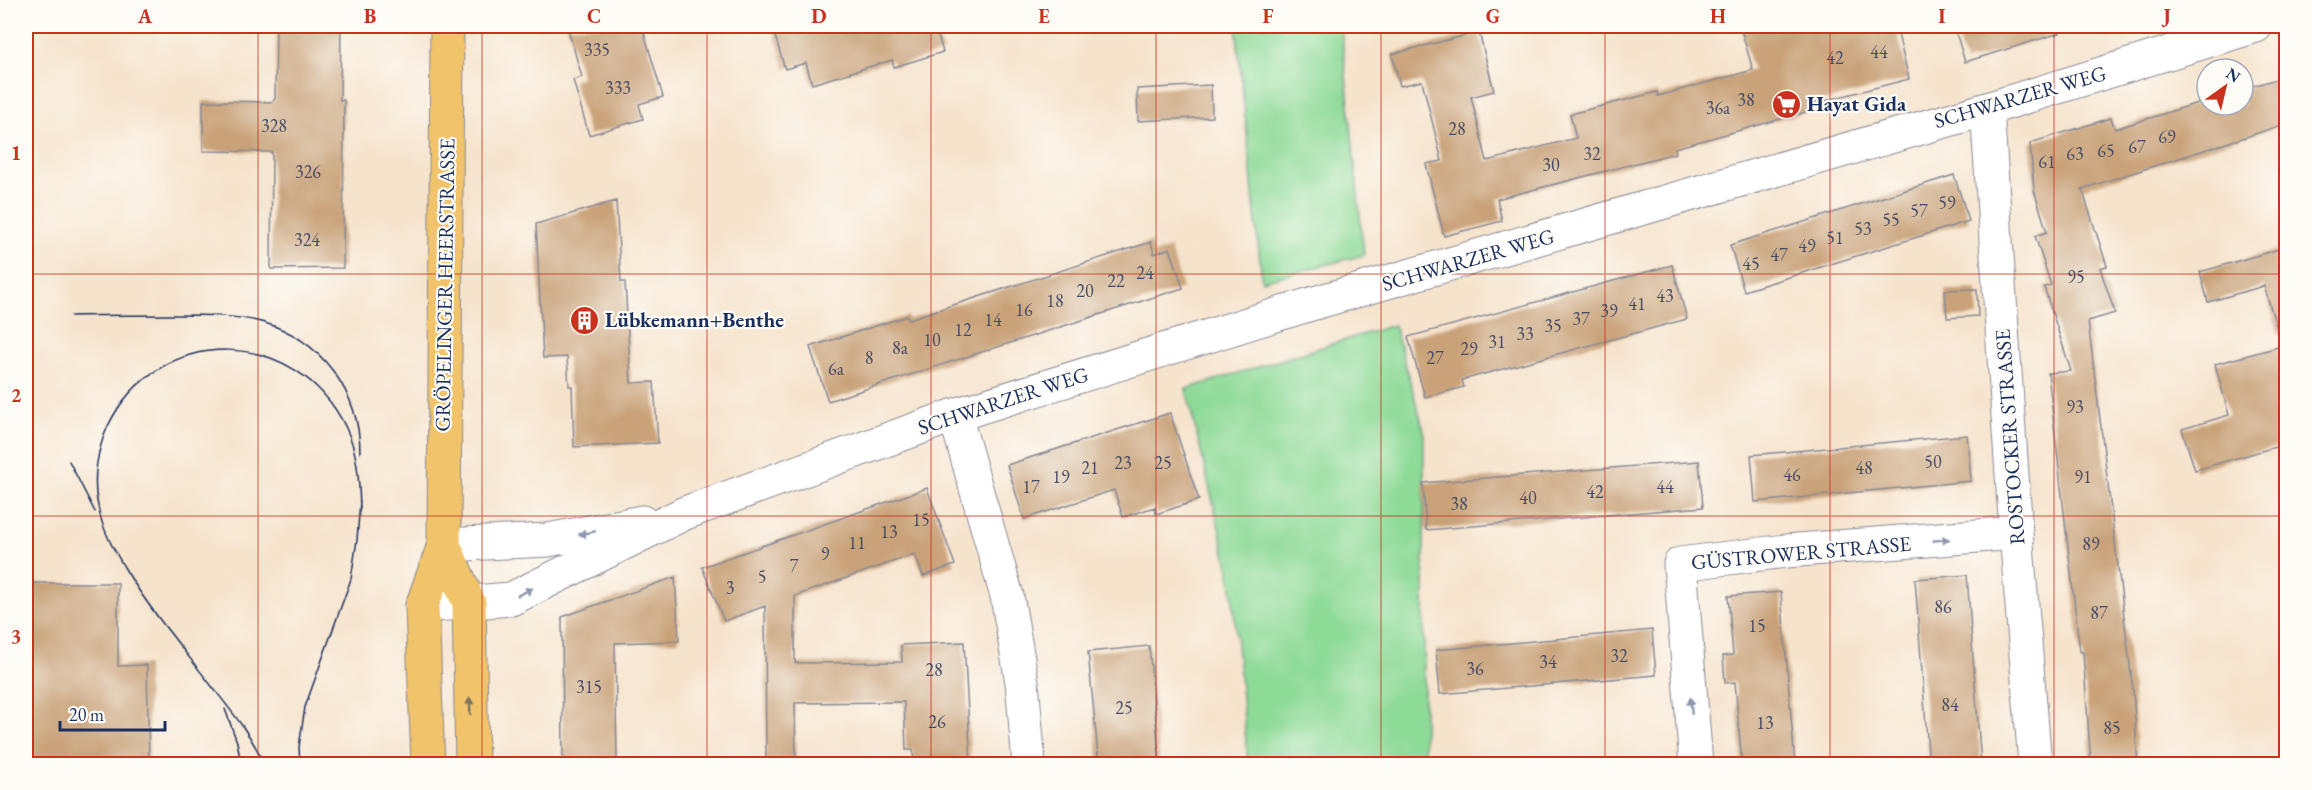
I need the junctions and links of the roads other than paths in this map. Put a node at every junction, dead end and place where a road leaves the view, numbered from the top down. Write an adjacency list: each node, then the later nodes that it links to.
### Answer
1 (447, 26): 7 (main road, GRÖPELINGER HEERSTRASSE)
2 (2256, 26): 3 (street, SCHWARZER WEG)
3 (1988, 109): 4 (street, SCHWARZER WEG); 6 (street, ROSTOCKER STRASSE)
4 (956, 415): 5 (street, SCHWARZER WEG); 12 (street)
5 (685, 513): 7 (street, SCHWARZER WEG, one-way to 7); 8 (street, SCHWARZER WEG, one-way to 5)
6 (2016, 533): 13 (street, GÜSTROWER STRASSE, one-way to 6); 14 (street, ROSTOCKER STRASSE)
7 (444, 545): 8 (main road, GRÖPELINGER HEERSTRASSE); 9 (main road, GRÖPELINGER HEERSTRASSE)
8 (469, 603): 9 (street, SCHWARZER WEG); 11 (main road, GRÖPELINGER HEERSTRASSE, one-way to 8)
9 (422, 606): 10 (main road, GRÖPELINGER HEERSTRASSE)
10 (428, 765)
11 (472, 765)
12 (1029, 765)
13 (1696, 765)
14 (2035, 765)

